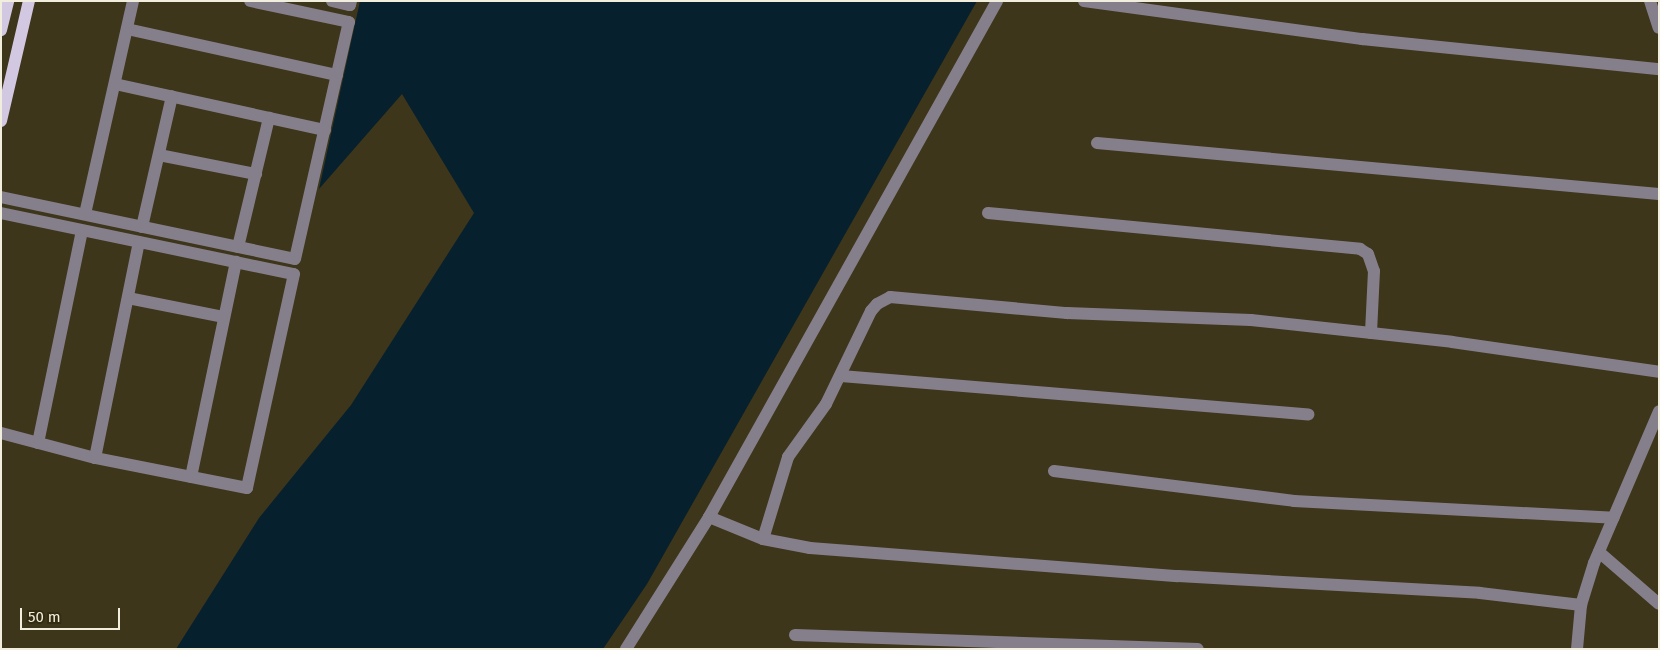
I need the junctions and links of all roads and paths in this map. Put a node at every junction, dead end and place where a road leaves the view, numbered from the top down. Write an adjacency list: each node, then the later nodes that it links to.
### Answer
1 (8, 1): 12 (main road)
2 (29, 1): 17 (main road)
3 (134, 1): 11 (street)
4 (250, 1): 14 (street)
5 (332, 1): 6 (street)
6 (351, 1)
7 (997, 1): 46 (street)
8 (1084, 1): 13 (street)
9 (1650, 1): 10 (street)
10 (1659, 28)
11 (127, 29): 14 (street); 15 (street)
12 (1, 30)
13 (1659, 69)
14 (337, 75): 20 (street)
15 (115, 84): 16 (street); 28 (street)
16 (172, 96): 18 (street); 22 (street)
17 (3, 105): 19 (main road)
18 (269, 118): 20 (street); 23 (street)
19 (1, 121)
20 (325, 130): 32 (street)
21 (1097, 143): 24 (street)
22 (159, 155): 23 (street); 29 (street)
23 (256, 174): 32 (street)
24 (1659, 194)
25 (1, 197): 28 (street)
26 (1, 213): 30 (street)
27 (988, 213): 36 (street)
28 (84, 214): 29 (street)
29 (142, 226): 32 (street)
30 (82, 230): 31 (street); 42 (street)
31 (139, 242): 33 (street); 34 (street)
32 (238, 247)
33 (236, 262): 35 (street); 45 (street)
34 (128, 298): 35 (street); 43 (street)
35 (224, 317): 45 (street)
36 (1371, 333): 37 (street); 38 (street)
37 (1659, 372)
38 (840, 376): 40 (street); 48 (street)
39 (1659, 411): 47 (street)
40 (1308, 414)
41 (1, 433): 42 (street)
42 (38, 443): 43 (street)
43 (95, 458): 45 (street)
44 (1054, 472): 47 (street)
45 (192, 477)
46 (709, 516): 48 (street); 53 (street)
47 (1614, 518): 49 (street)
48 (763, 539): 51 (street)
49 (1599, 552): 50 (street); 51 (street)
50 (1659, 604)
51 (1582, 605): 55 (street)
52 (795, 635): 54 (street)
53 (626, 649)
54 (1198, 649)
55 (1577, 649)

